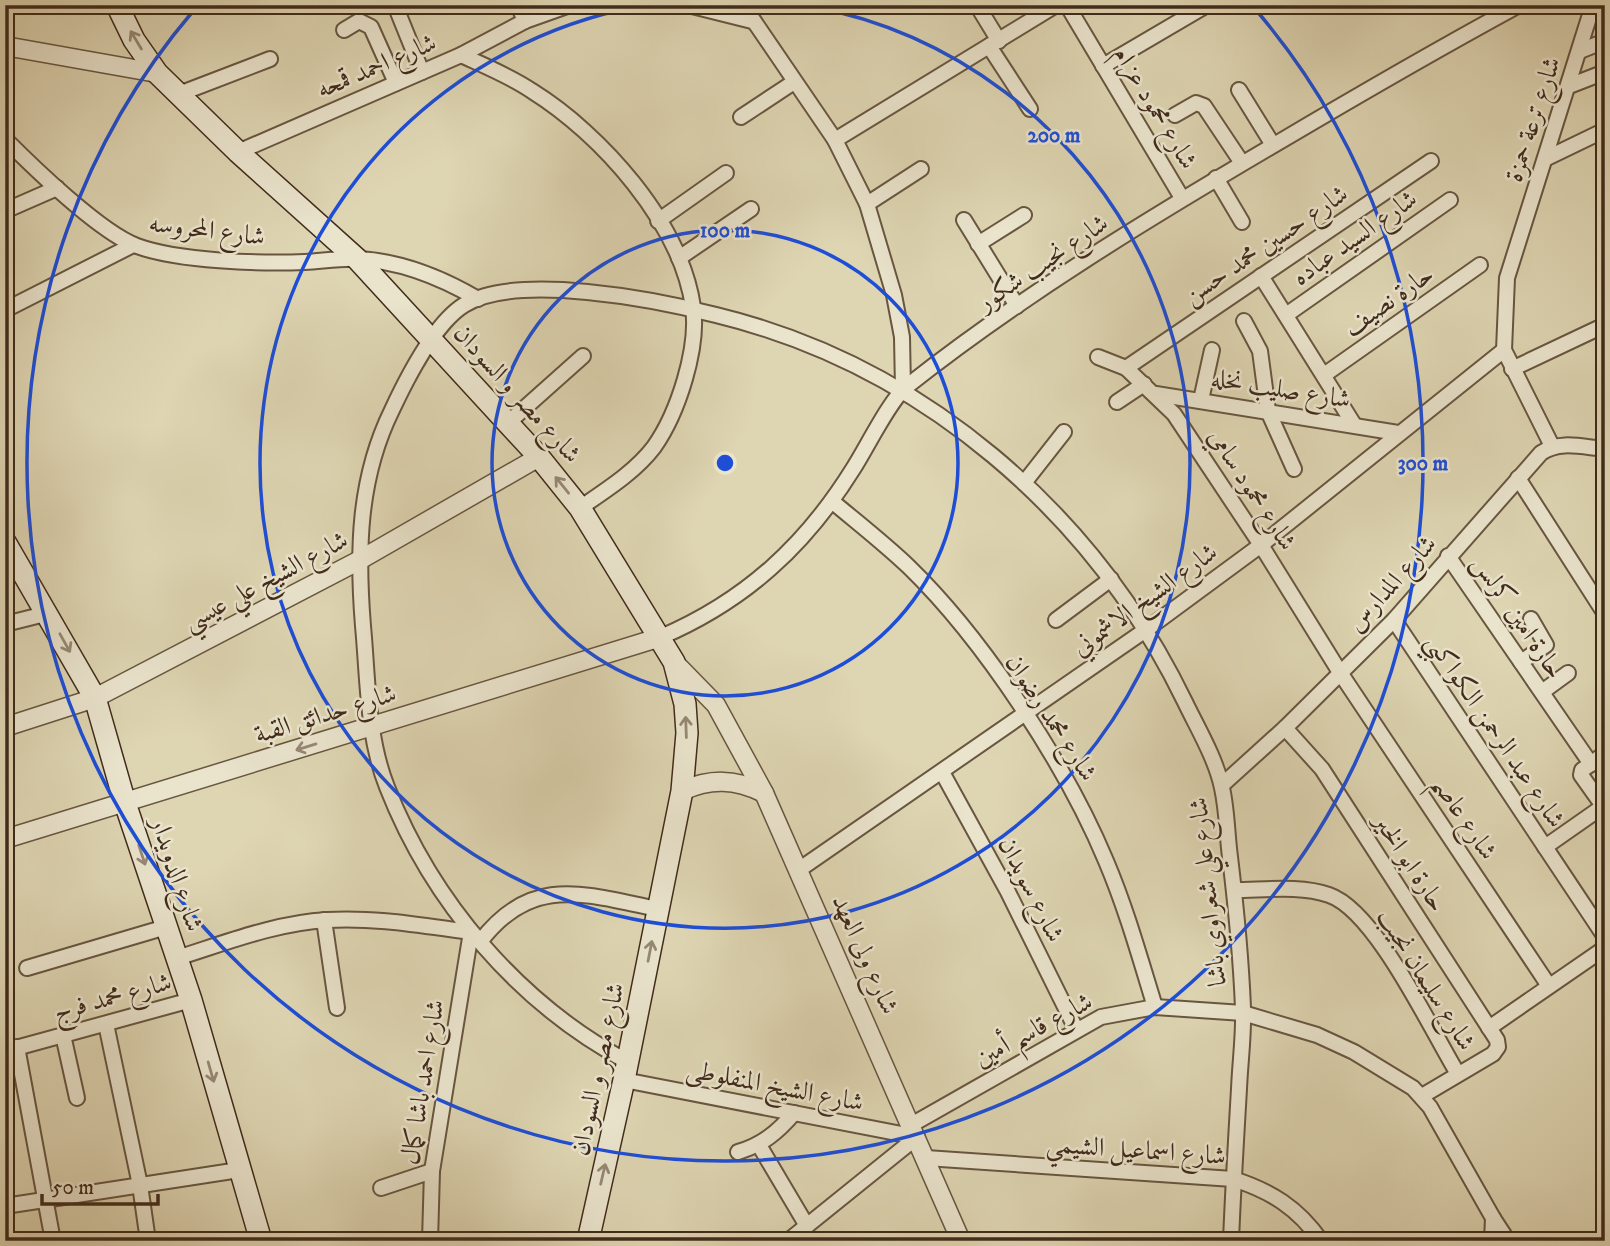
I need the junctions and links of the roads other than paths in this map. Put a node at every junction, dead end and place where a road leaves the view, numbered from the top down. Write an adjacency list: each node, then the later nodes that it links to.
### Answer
1 (117, 5): 25 (main road, شارع مصر و السودان, one-way to 1)
2 (395, 5): 23 (street)
3 (518, 5): 13 (street)
4 (570, 5): 13 (street, شارع احمد قمحه)
5 (688, 5): 14 (street)
6 (743, 5): 14 (street)
7 (977, 5): 17 (street)
8 (1056, 5): 17 (street)
9 (1066, 5): 22 (street, شارع محمود عزام)
10 (1207, 5): 22 (street)
11 (1519, 5): 37 (street, شارع نجيب شكور)
12 (1593, 5): 19 (street, شارع ترعة حمزة)
13 (524, 21): 20 (street, شارع احمد قمحه)
14 (752, 21): 26 (street)
15 (344, 30): 27 (street)
16 (1605, 41): 19 (street)
17 (994, 44): 31 (street); 36 (street)
18 (5, 46): 25 (street)
19 (1580, 51): 28 (street, شارع ترعة حمزة)
20 (461, 55): 23 (street, شارع احمد قمحه); 53 (street)
21 (270, 59): 30 (street)
22 (1103, 66): 46 (street, شارع محمود عزام)
23 (422, 72): 27 (street, شارع احمد قمحه)
24 (1605, 72): 28 (street)
25 (157, 73): 30 (main road, شارع مصر و السودان)
26 (794, 82): 33 (street); 36 (street)
27 (396, 83): 38 (street, شارع احمد قمحه)
28 (1569, 86): 39 (street, شارع ترعة حمزة)
29 (1239, 90): 37 (street)
30 (178, 94): 38 (main road, شارع مصر و السودان)
31 (1030, 109)
32 (1175, 116): 41 (street)
33 (741, 117)
34 (1605, 130): 39 (street)
35 (5, 139): 45 (street, شارع المحروسه)
36 (835, 140): 48 (street)
37 (1273, 145): 41 (street, شارع نجيب شكور)
38 (238, 152): 57 (main road, شارع مصر و السودان)
39 (1547, 158): 70 (street, شارع ترعة حمزة)
40 (1431, 161): 60 (street, شارع حسين محمد حسن)
41 (1242, 163): 44 (street, شارع نجيب شكور)
42 (921, 170): 48 (street)
43 (726, 173): 53 (street)
44 (1216, 178): 46 (street, شارع نجيب شكور); 54 (street)
45 (57, 188): 49 (street); 56 (street, شارع المحروسه)
46 (1182, 198): 62 (street, شارع نجيب شكور)
47 (1450, 200): 65 (street, شارع السيد عباده)
48 (867, 204): 76 (street)
49 (9, 209)
50 (751, 209): 58 (street)
51 (1024, 215): 55 (street)
52 (964, 220): 55 (street)
53 (658, 221): 58 (street)
54 (1242, 222)
55 (978, 244): 62 (street)
56 (133, 245): 57 (street, شارع المحروسه); 64 (street)
57 (358, 258): 61 (street); 68 (main road, شارع مصر و السودان)
58 (679, 258): 63 (street)
59 (1480, 265): 75 (street, حارة نصيف)
60 (1261, 276): 65 (street); 73 (street, شارع حسين محمد حسن)
61 (478, 299): 63 (street, شارع علي شعراوي باشا); 68 (street, شارع علي شعراوي باشا)
62 (1017, 306): 76 (street, شارع نجيب شكور)
63 (694, 309): 76 (street, شارع علي شعراوي باشا); 92 (street)
64 (5, 310)
65 (1286, 315): 75 (street)
66 (1244, 321): 80 (street)
67 (1605, 325): 74 (street)
68 (433, 340): 81 (main road, شارع مصر و السودان); 96 (street, شارع علي شعراوي باشا)
69 (1212, 350): 78 (street)
70 (1504, 350): 74 (street); 84 (street, شارع الشيخ الاشموني)
71 (583, 356): 81 (street)
72 (1098, 357): 73 (street, شارع محمود سامي)
73 (1126, 368): 77 (street, شارع محمود سامي)
74 (1512, 369): 85 (street)
75 (1324, 375): 82 (street)
76 (903, 389): 90 (street, شارع علي شعراوي باشا); 91 (street, شارع نجيب شكور)
77 (1150, 389): 78 (street, شارع صليب نخله); 79 (street); 94 (street, شارع محمود سامي)
78 (1201, 400): 80 (street, شارع صليب نخله)
79 (1117, 402)
80 (1268, 411): 82 (street, شارع صليب نخله); 88 (street)
81 (509, 422): 87 (main road, شارع مصر و السودان)
82 (1353, 423): 84 (street, شارع صليب نخله)
83 (1064, 432): 90 (street)
84 (1398, 433): 94 (street, شارع الشيخ الاشموني)
85 (1552, 446): 86 (street); 89 (street, شارع المدارس)
86 (1605, 449)
87 (539, 457): 92 (main road, شارع مصر و السودان, one-way to 87); 96 (street, شارع الشيخ علي عيسي)
88 (1294, 469)
89 (1518, 478): 95 (street, شارع المدارس); 99 (street)
90 (1024, 483): 97 (street, شارع علي شعراوي باشا)
91 (833, 502): 105 (street, شارع نجيب شكور); 112 (street, شارع محمد رضوان)
92 (580, 508): 105 (main road, شارع مصر و السودان)
93 (5, 542): 98 (main road, شارع الدويدار)
94 (1261, 545): 104 (street, شارع الشيخ الاشموني); 109 (street, شارع محمود سامي)
95 (1448, 556): 102 (street, شارع المدارس); 107 (street, حارة امين كرلس)
96 (358, 561): 111 (street, شارع الشيخ علي عيسي); 114 (street, شارع علي شعراوي باشا)
97 (1111, 579): 101 (street); 104 (street, شارع علي شعراوي باشا)
98 (49, 613): 103 (street); 111 (main road, شارع الدويدار, one-way to 111)
99 (1605, 614)
100 (1531, 619): 107 (street)
101 (1056, 620)
102 (1394, 620): 109 (street, شارع المدارس); 125 (street, شارع عبد الرحمن الكواكبي)
103 (5, 624)
104 (1147, 629): 112 (street, شارع الشيخ الاشموني); 119 (street, شارع علي شعراوي باشا)
105 (661, 637): 106 (main road, شارع مصر و السودان); 114 (street, شارع حدائق القبة)
106 (674, 662): 120 (main road, شارع مصر و السودان, one-way to 106); 121 (street, شارع ولى العهد)
107 (1521, 662): 110 (street, حارة امين كرلس)
108 (1568, 673): 110 (street)
109 (1341, 674): 115 (street, شارع المدارس); 136 (street, شارع عاصم)
110 (1542, 692): 117 (street, حارة امين كرلس)
111 (95, 698): 113 (street, شارع الشيخ علي عيسي); 122 (main road, شارع الدويدار)
112 (1026, 715): 118 (street, شارع الشيخ الاشموني); 138 (street, شارع محمد رضوان)
113 (5, 727)
114 (372, 727): 122 (street, شارع حدائق القبة, one-way to 122); 131 (street, شارع علي شعراوي باشا)
115 (1285, 728): 119 (street, شارع المدارس); 142 (street, حارة ابو الخير)
116 (1605, 753): 117 (street)
117 (1591, 764): 123 (street)
118 (942, 772): 126 (street, شارع الشيخ الاشموني); 143 (street, شارع سويدان)
119 (1222, 785): 127 (street, شارع علي شعراوي باشا)
120 (682, 790): 121 (street); 128 (main road, شارع مصر و السودان)
121 (764, 793): 126 (street, شارع ولى العهد)
122 (125, 803): 124 (street, شارع حدائق القبة); 130 (main road, شارع الدويدار, one-way to 130)
123 (1604, 805): 125 (street)
124 (5, 839)
125 (1545, 847): 132 (street, شارع عبد الرحمن الكواكبي)
126 (800, 869): 151 (street, شارع ولى العهد)
127 (1234, 890): 140 (street, شارع علي شعراوي باشا); 147 (street, شارع سليمان نجيب)
128 (659, 909): 131 (street); 146 (main road, شارع مصر و السودان, one-way to 128)
129 (324, 920): 131 (street); 134 (street); 139 (street)
130 (166, 927): 134 (main road, شارع الدويدار); 135 (street)
131 (476, 937): 146 (street, شارع علي شعراوي باشا); 156 (street, شارع احمد باشا كمال)
132 (1605, 937)
133 (1605, 948): 136 (street)
134 (177, 958): 137 (main road, شارع الدويدار)
135 (27, 968)
136 (1549, 986): 142 (street)
137 (191, 1000): 141 (street, شارع محمد فرج); 155 (main road, شارع الدويدار, one-way to 155)
138 (1155, 1006): 140 (street, شارع قاسم أمين); 143 (street, شارع قاسم أمين)
139 (338, 1008)
140 (1243, 1013): 148 (street, شارع قاسم أمين); 157 (street, شارع علي شعراوي باشا)
141 (106, 1024): 144 (street, شارع محمد فرج); 158 (street)
142 (1489, 1028): 147 (street)
143 (1076, 1029): 151 (street, شارع قاسم أمين)
144 (63, 1035): 145 (street, شارع محمد فرج); 149 (street)
145 (11, 1049): 160 (street)
146 (626, 1071): 150 (street, شارع الشيخ المنفلوطى); 168 (main road, شارع مصر و السودان, one-way to 146)
147 (1458, 1074): 148 (street)
148 (1422, 1096): 162 (street, شارع قاسم أمين)
149 (77, 1098)
150 (794, 1113): 151 (street, شارع الشيخ المنفلوطى); 152 (street)
151 (914, 1131): 154 (street, شارع ولى العهد); 163 (street, شارع قاسم أمين)
152 (759, 1145): 153 (street); 163 (street)
153 (738, 1152)
154 (926, 1158): 157 (street, شارع اسماعيل الشيمي); 170 (street, شارع ولى العهد)
155 (239, 1170): 158 (street); 166 (main road, شارع الدويدار)
156 (432, 1171): 159 (street); 167 (street, شارع احمد باشا كمال)
157 (1233, 1179): 171 (street, شارع علي شعراوي باشا); 172 (street, شارع اسماعيل الشيمي)
158 (140, 1185): 160 (street); 165 (street)
159 (381, 1188)
160 (47, 1200): 161 (street); 164 (street)
161 (5, 1206)
162 (1493, 1218): 173 (street); 174 (street, شارع قاسم أمين)
163 (807, 1226): 169 (street, شارع قاسم أمين)
164 (53, 1241)
165 (148, 1241)
166 (261, 1241)
167 (430, 1241)
168 (588, 1241)
169 (788, 1241)
170 (961, 1241)
171 (1231, 1241)
172 (1321, 1241)
173 (1492, 1241)
174 (1508, 1241)

